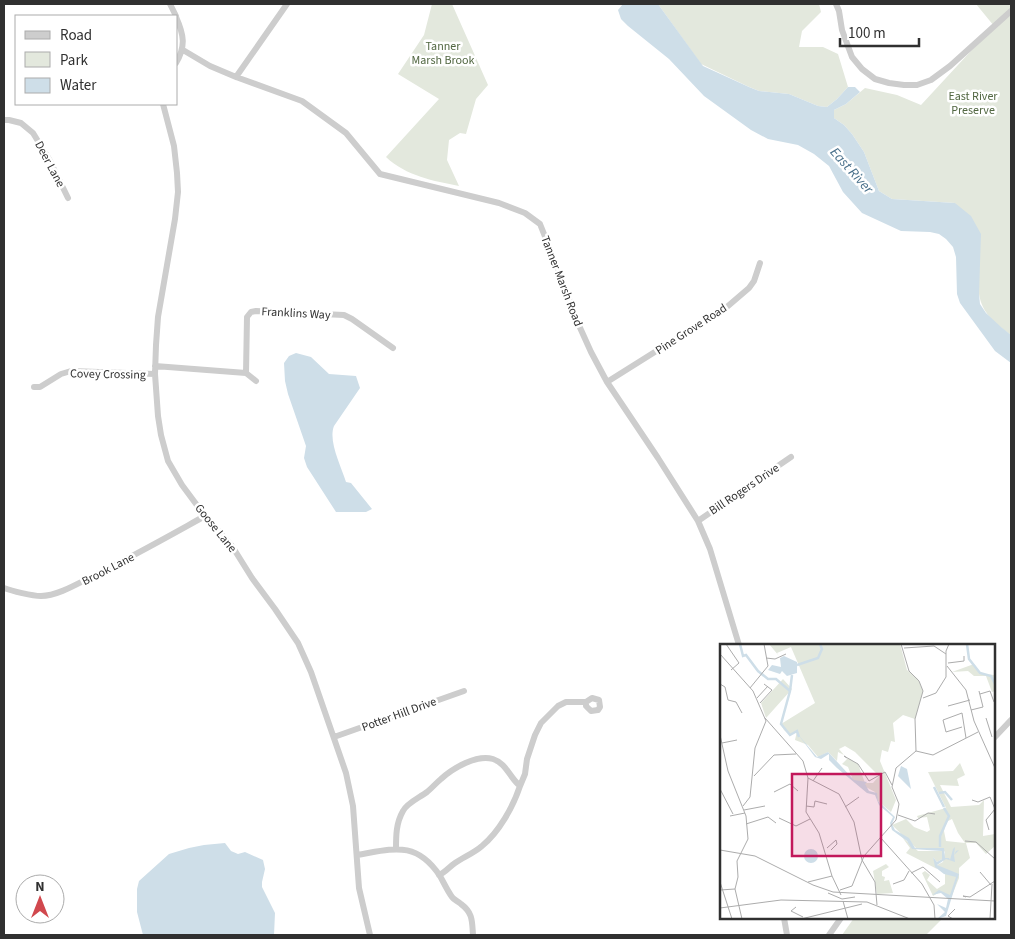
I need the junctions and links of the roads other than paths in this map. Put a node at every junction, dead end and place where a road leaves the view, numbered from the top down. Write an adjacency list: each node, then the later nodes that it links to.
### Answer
1 (287, 4): 7 (street)
2 (836, 4): 3 (street)
3 (1011, 11)
4 (178, 23): 5 (street)
5 (183, 50): 6 (street); 7 (street, Tanner Marsh Road)
6 (178, 59)
7 (236, 77): 17 (street, Tanner Marsh Road)
8 (163, 105): 13 (street, Goose Lane)
9 (4, 120): 10 (street, Deer Lane)
10 (68, 198)
11 (760, 263): 17 (street, Pine Grove Road)
12 (393, 348): 14 (street, Franklins Way)
13 (155, 366): 14 (street); 15 (street, Goose Lane)
14 (246, 372): 16 (street)
15 (155, 374): 18 (street, Covey Crossing); 20 (street, Goose Lane)
16 (256, 382)
17 (607, 382): 21 (street, Tanner Marsh Road)
18 (34, 386)
19 (791, 457): 21 (street, Bill Rogers Drive)
20 (205, 516): 22 (street, Brook Lane); 27 (street, Goose Lane)
21 (698, 521): 23 (street, Tanner Marsh Road)
22 (4, 588)
23 (739, 644)
24 (464, 690): 27 (street, Potter Hill Drive)
25 (586, 702): 29 (street)
26 (1011, 720): 28 (street)
27 (334, 737): 31 (street, Goose Lane)
28 (995, 737)
29 (520, 786): 30 (street); 32 (street)
30 (396, 849): 31 (street); 32 (street)
31 (357, 855): 35 (street, Goose Lane)
32 (439, 875): 36 (street)
33 (784, 919): 37 (street)
34 (840, 919): 38 (street)
35 (370, 935)
36 (473, 935)
37 (787, 935)
38 (829, 935)

